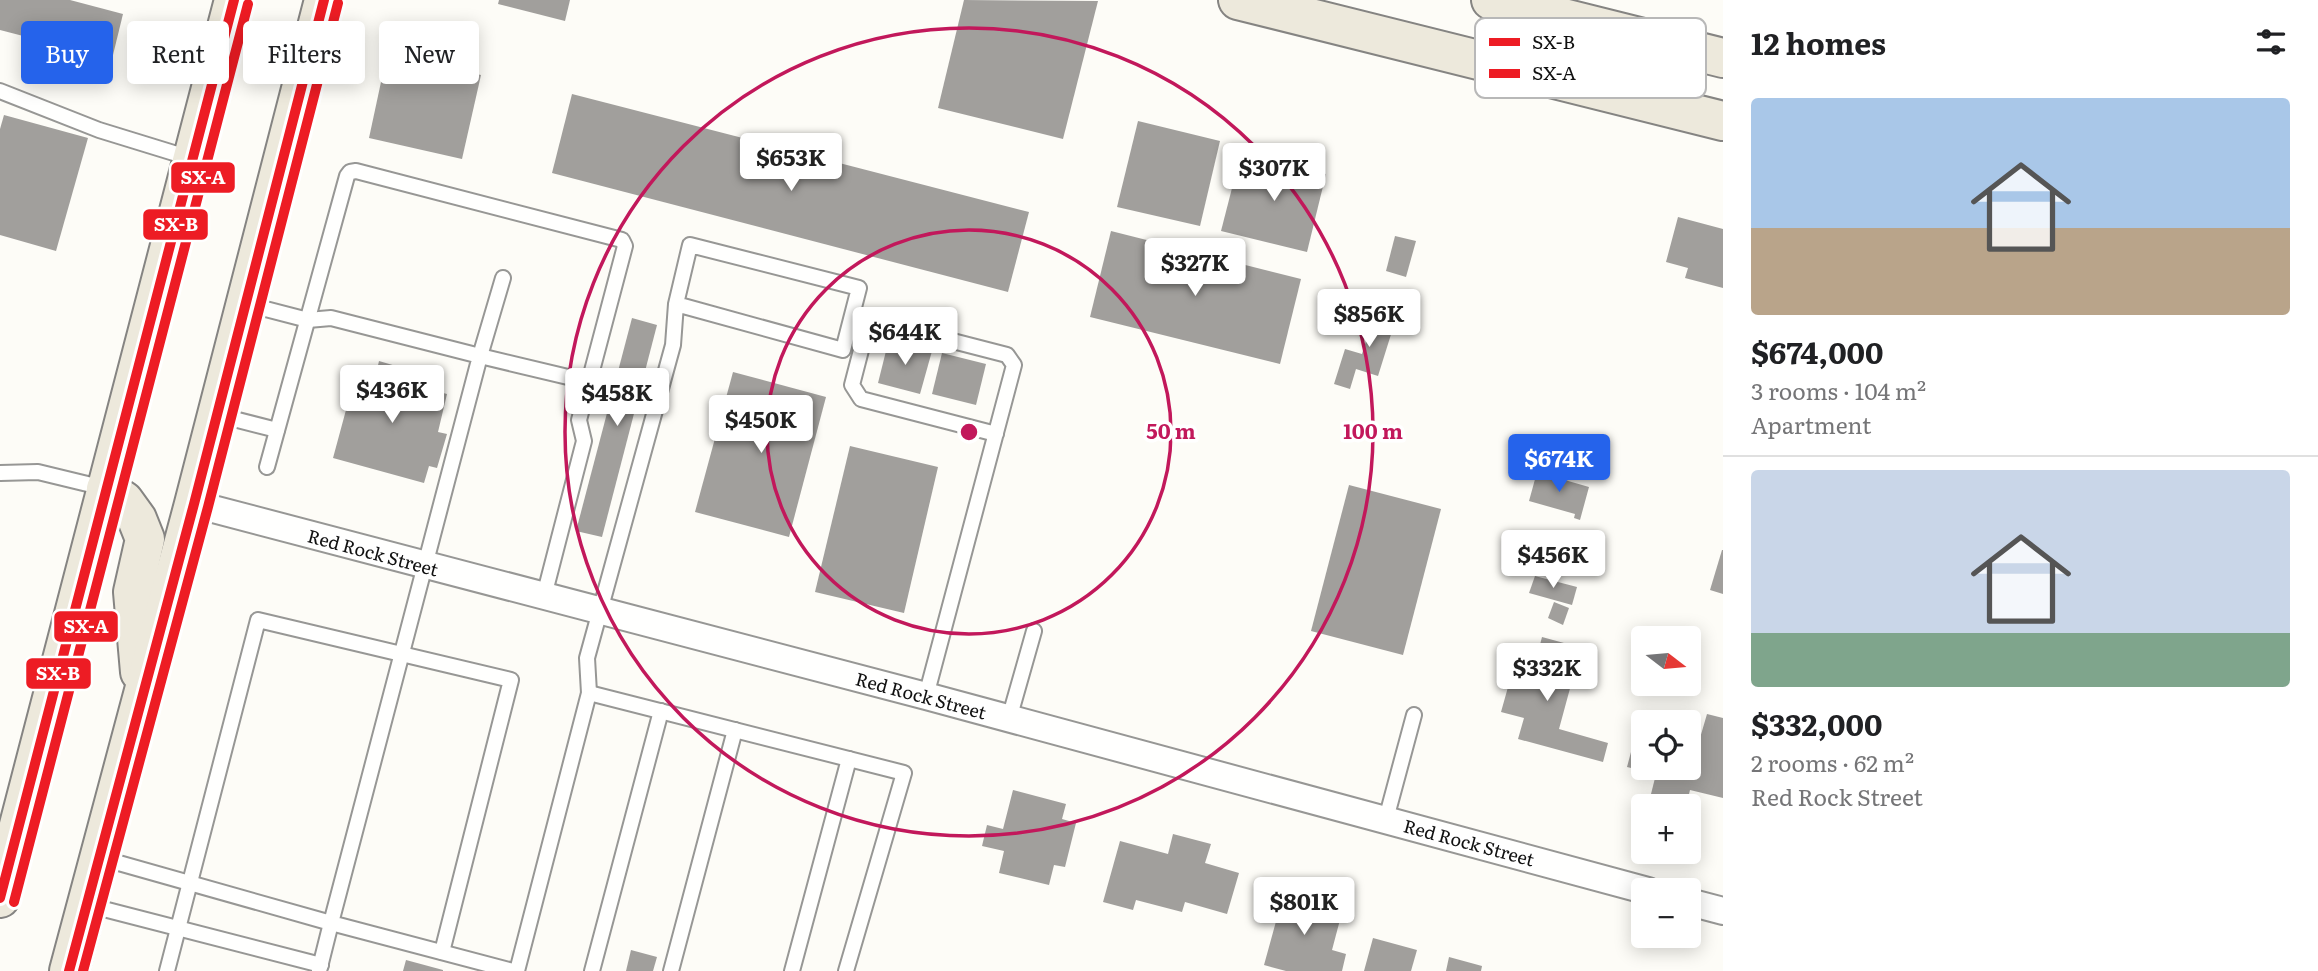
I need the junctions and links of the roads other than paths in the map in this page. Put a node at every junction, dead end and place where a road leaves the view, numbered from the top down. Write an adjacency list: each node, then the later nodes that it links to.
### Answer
1 (234, 0): 12 (main road)
2 (324, 0): 14 (main road)
3 (1238, 0): 8 (main road)
4 (1491, 0): 5 (main road)
5 (1563, 18)
6 (1706, 54): 7 (main road)
7 (1723, 58)
8 (1475, 59)
9 (0, 91): 12 (lane)
10 (1631, 98): 11 (main road)
11 (1723, 121)
12 (193, 159): 24 (main road)
13 (503, 278): 17 (lane)
14 (245, 304): 16 (lane); 19 (main road)
15 (676, 304): 15 (lane); 28 (lane)
16 (308, 320): 17 (lane); 18 (lane); 20 (lane)
17 (480, 356): 18 (lane); 26 (lane)
18 (589, 382): 27 (lane)
19 (216, 414): 20 (lane); 25 (main road)
20 (277, 430): 22 (lane)
21 (996, 434): 21 (lane); 32 (lane)
22 (267, 467)
23 (0, 473): 24 (lane)
24 (106, 489): 33 (main road); 43 (main road)
25 (194, 504): 26 (street, Red Rock Street); 33 (main road)
26 (424, 566): 27 (street, Red Rock Street); 30 (lane)
27 (544, 596): 28 (street, Red Rock Street)
28 (600, 611): 31 (lane); 32 (street, Red Rock Street)
29 (1034, 631): 36 (lane)
30 (401, 654): 41 (lane); 47 (lane); 49 (lane)
31 (589, 693): 34 (lane); 53 (lane)
32 (926, 696): 36 (street, Red Rock Street)
33 (142, 698): 40 (main road)
34 (661, 711): 37 (lane); 54 (lane)
35 (1414, 715): 39 (lane)
36 (1009, 719): 39 (street, Red Rock Street)
37 (735, 730): 38 (lane); 55 (lane)
38 (849, 759): 56 (lane); 57 (lane)
39 (1387, 819): 42 (street, Red Rock Street)
40 (99, 858): 41 (lane); 44 (main road)
41 (190, 883): 47 (lane); 48 (lane)
42 (1631, 886)
43 (0, 898)
44 (87, 905): 48 (lane); 51 (main road)
45 (1701, 905): 46 (street)
46 (1723, 911)
47 (331, 923): 49 (lane); 50 (lane)
48 (178, 927): 50 (lane); 52 (lane)
49 (442, 952): 53 (lane)
50 (320, 968)
51 (69, 971)
52 (167, 971)
53 (515, 971)
54 (592, 971)
55 (671, 971)
56 (792, 971)
57 (846, 971)

